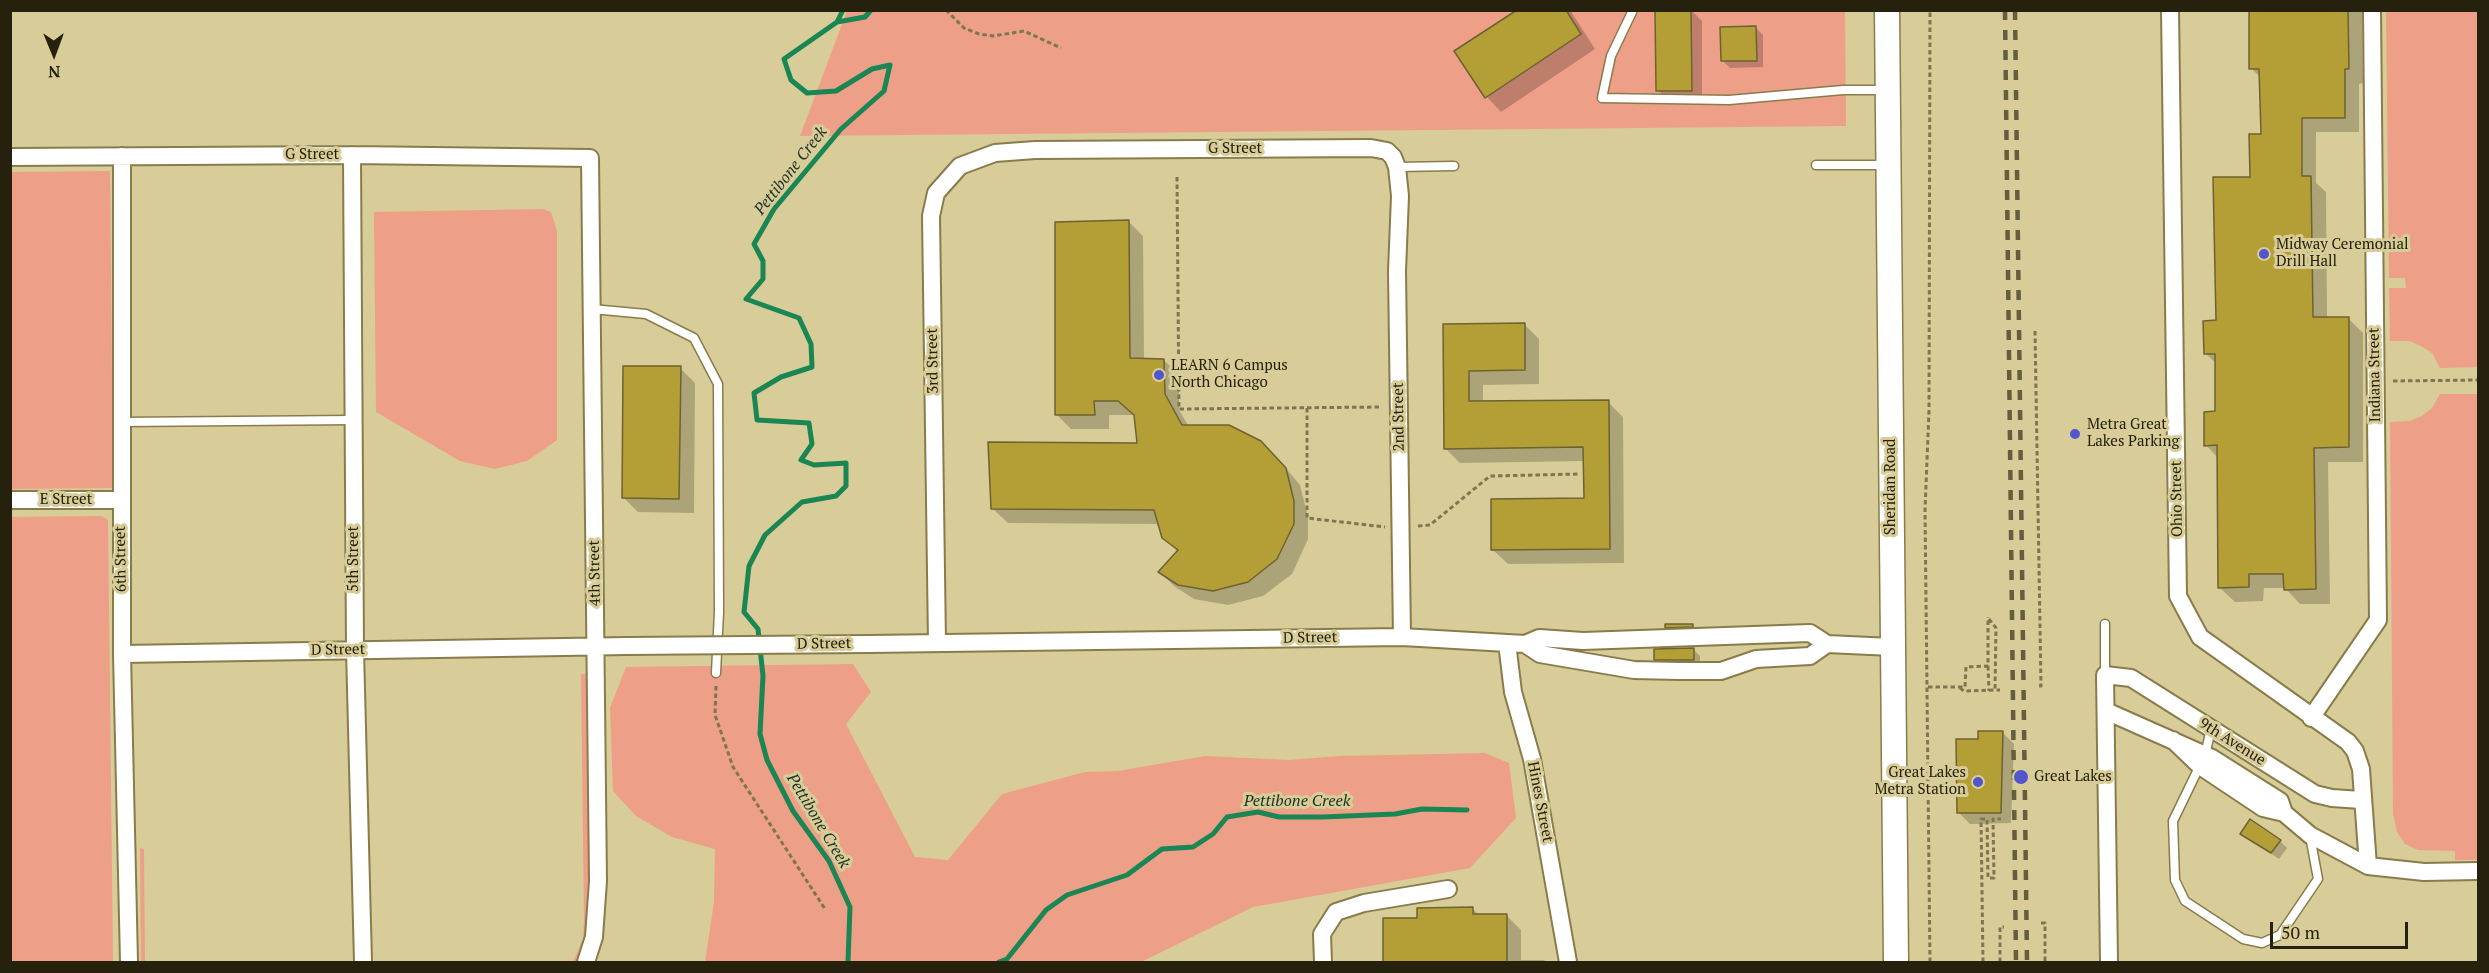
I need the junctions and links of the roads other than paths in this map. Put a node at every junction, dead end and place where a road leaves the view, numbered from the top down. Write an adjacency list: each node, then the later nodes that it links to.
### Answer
1 (1633, 10): 5 (lane)
2 (1887, 10): 5 (main road, Sheridan Road)
3 (2170, 10): 33 (street, Ohio Street)
4 (2372, 10): 33 (street, Indiana Street)
5 (1888, 90): 11 (main road, Sheridan Road)
6 (1035, 150): 12 (street, G Street); 22 (street, 3rd Street)
7 (352, 155): 8 (street, G Street); 14 (street, G Street); 16 (street, 5th Street)
8 (122, 156): 9 (street, G Street); 17 (street, 6th Street)
9 (10, 157)
10 (1816, 165): 11 (lane)
11 (1888, 165): 27 (main road, Sheridan Road)
12 (1397, 166): 13 (lane); 21 (street, 2nd Street)
13 (1454, 166)
14 (591, 182): 15 (street, 4th Street)
15 (592, 309): 26 (street, 4th Street); 30 (lane)
16 (353, 420): 17 (lane); 28 (street, 5th Street)
17 (121, 422): 19 (street, 6th Street)
18 (10, 500): 19 (street, E Street)
19 (121, 500): 29 (street, 6th Street)
20 (2105, 624): 31 (lane)
21 (1402, 637): 22 (street, D Street); 23 (street, D Street)
22 (937, 643): 26 (street, D Street, bridge)
23 (1507, 643): 24 (street, D Street); 45 (street, Hines Street)
24 (1525, 644): 25 (street, D Street); 25 (street, D Street)
25 (1827, 644): 27 (street, D Street)
26 (595, 646): 28 (street, D Street); 43 (street, 4th Street)
27 (1892, 646): 46 (main road, Sheridan Road)
28 (355, 650): 29 (street, D Street); 42 (street, 5th Street)
29 (122, 654): 41 (street, 6th Street)
30 (717, 672)
31 (2105, 675): 32 (street); 34 (street, 9th Avenue)
32 (2106, 711): 35 (street, 9th Avenue); 47 (street)
33 (2311, 718): 36 (street, Ohio Street)
34 (2211, 729): 35 (lane); 36 (street, 9th Avenue)
35 (2202, 760): 37 (street, 9th Avenue); 37 (lane)
36 (2361, 800): 38 (street, Ohio Street)
37 (2310, 835): 38 (street, 9th Avenue)
38 (2368, 866): 39 (street, 9th Avenue)
39 (2478, 871)
40 (1448, 889): 44 (street)
41 (129, 963)
42 (363, 963)
43 (586, 963)
44 (1323, 963)
45 (1568, 963)
46 (1896, 963)
47 (2109, 963)

